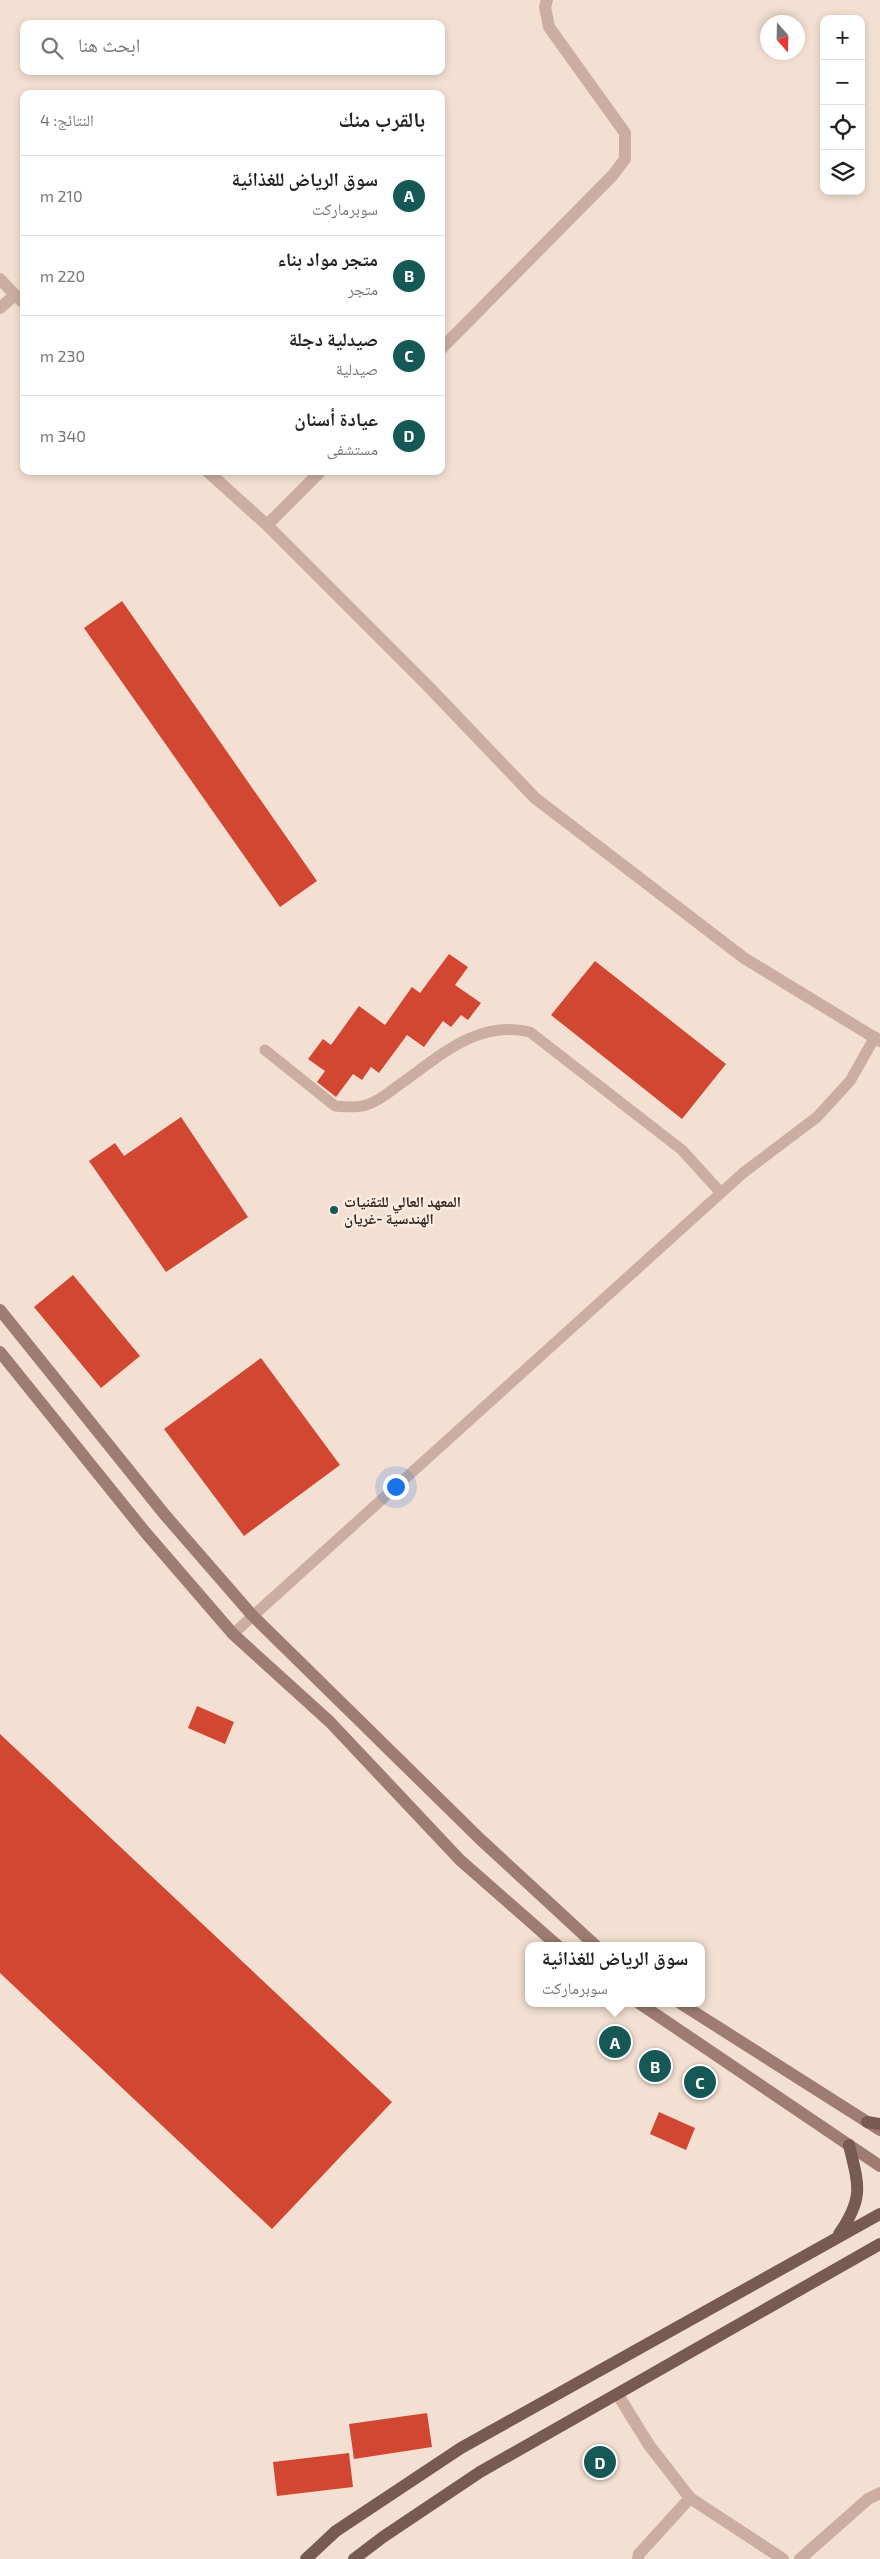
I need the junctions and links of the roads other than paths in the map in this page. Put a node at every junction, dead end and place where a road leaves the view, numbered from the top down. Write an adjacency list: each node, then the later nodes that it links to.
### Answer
1 (547, 0): 5 (street)
2 (0, 279): 3 (street)
3 (19, 299): 4 (street)
4 (0, 308)
5 (445, 345)
6 (211, 475): 8 (street)
7 (317, 475): 8 (street)
8 (267, 525): 9 (street)
9 (878, 1039): 11 (lane)
10 (265, 1050): 11 (lane)
11 (721, 1193): 14 (lane)
12 (0, 1310): 14 (main road)
13 (0, 1352): 15 (main road)
14 (252, 1616): 15 (lane); 16 (main road)
15 (233, 1634): 17 (main road)
16 (345, 1708): 17 (main road); 19 (main road)
17 (330, 1722): 18 (main road)
18 (553, 1942)
19 (589, 1942)
20 (645, 2007): 25 (main road)
21 (686, 2007): 22 (main road)
22 (867, 2122): 23 (main road); 24 (main road)
23 (880, 2124)
24 (880, 2130)
25 (849, 2145): 26 (main road); 28 (main road)
26 (880, 2166)
27 (880, 2214): 28 (main road)
28 (836, 2238): 33 (main road)
29 (880, 2244): 30 (main road)
30 (618, 2395): 32 (street); 34 (main road)
31 (880, 2493): 37 (street)
32 (690, 2498): 35 (street); 36 (street)
33 (306, 2559)
34 (354, 2559)
35 (638, 2559)
36 (783, 2559)
37 (800, 2559)

